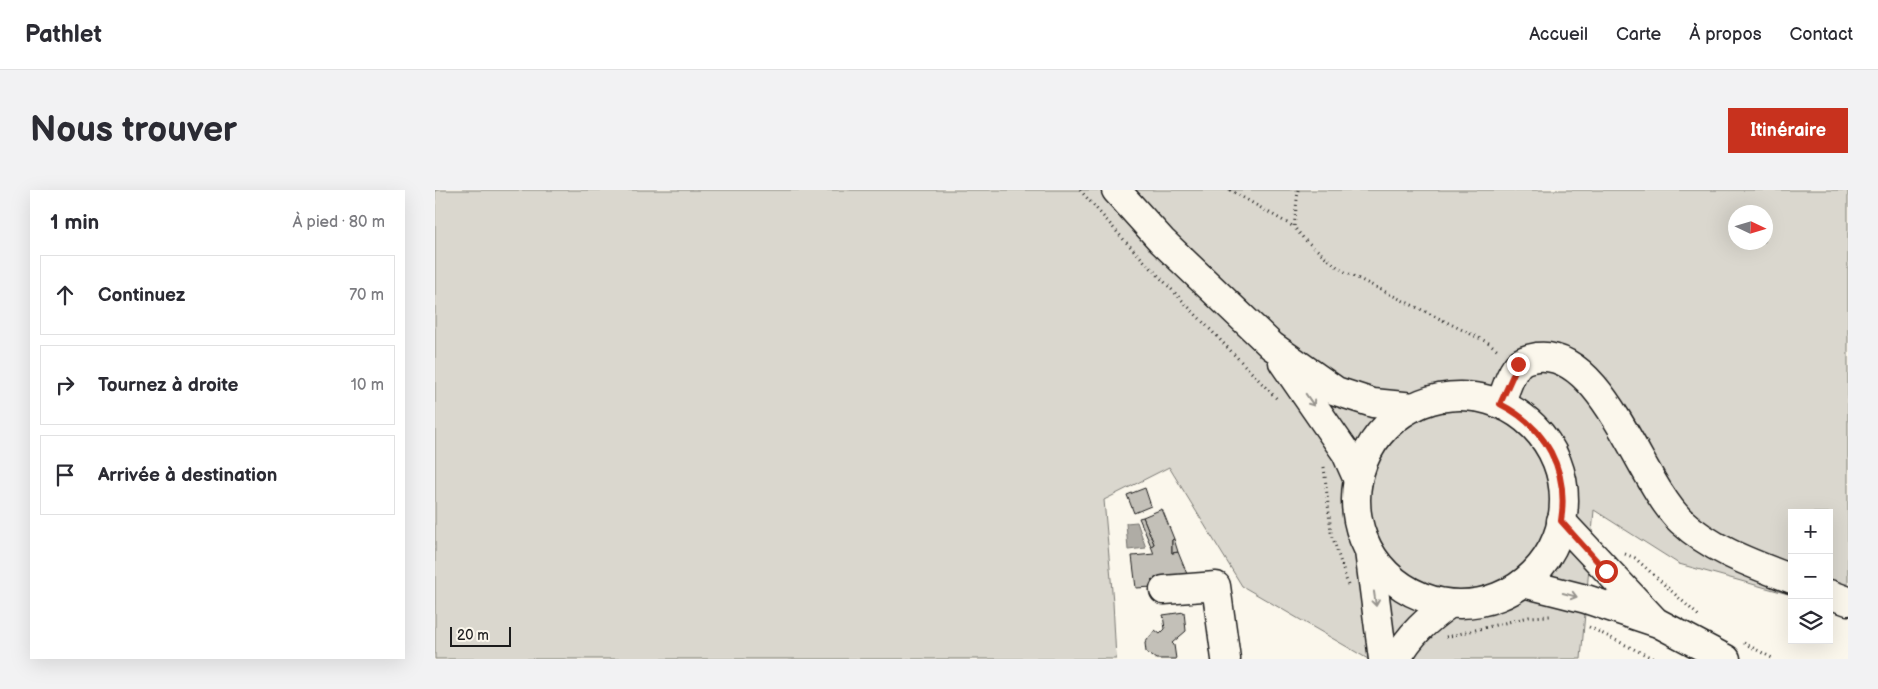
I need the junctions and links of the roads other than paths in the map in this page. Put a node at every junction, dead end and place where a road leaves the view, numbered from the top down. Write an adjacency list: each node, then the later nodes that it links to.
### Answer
1 (1116, 190): 2 (main road)
2 (1272, 346): 4 (main road); 5 (main road, one-way to 5)
3 (1500, 404): 4 (main road); 6 (main road); 8 (main road)
4 (1414, 407): 5 (main road)
5 (1358, 480): 7 (main road)
6 (1561, 521): 9 (main road); 14 (main road)
7 (1369, 551): 13 (main road); 16 (main road, one-way to 16)
8 (1788, 577)
9 (1523, 583): 13 (main road); 14 (main road, one-way to 14)
10 (1164, 590): 15 (main road)
11 (1833, 595): 12 (main road)
12 (1848, 601)
13 (1449, 604): 17 (main road)
14 (1657, 624): 18 (main road)
15 (1226, 659)
16 (1383, 659)
17 (1397, 659)
18 (1725, 659)

